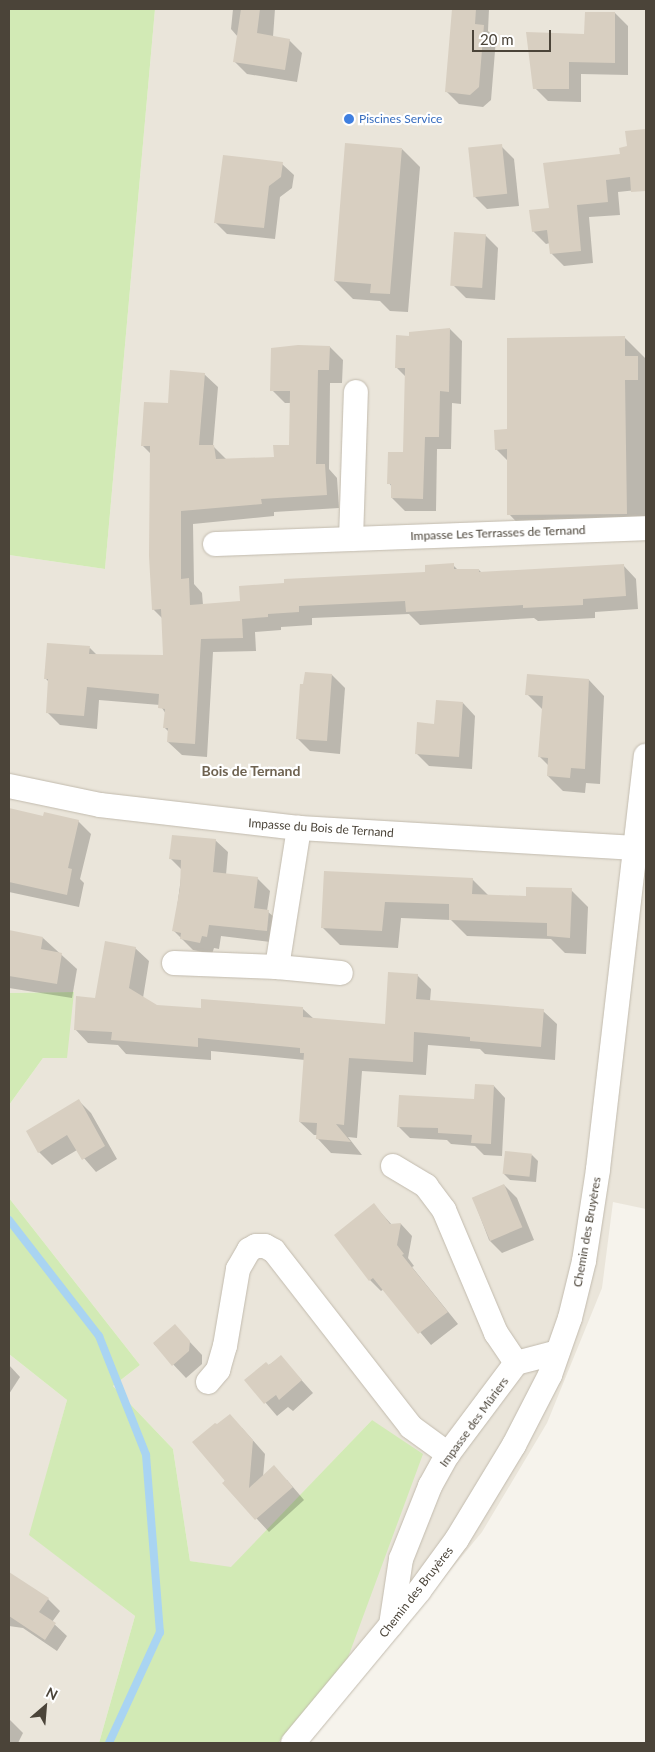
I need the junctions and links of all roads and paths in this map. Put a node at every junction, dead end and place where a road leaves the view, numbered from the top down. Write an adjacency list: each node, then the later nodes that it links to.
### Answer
1 (356, 392): 3 (street)
2 (646, 528): 3 (street, Impasse Les Terrasses de Ternand)
3 (351, 539): 4 (street, Impasse Les Terrasses de Ternand)
4 (215, 544)
5 (646, 756): 8 (street, Chemin des Bruyères)
6 (9, 786): 7 (street, Impasse du Bois de Ternand)
7 (299, 828): 8 (street, Impasse du Bois de Ternand); 10 (street)
8 (636, 848): 13 (street, Chemin des Bruyères)
9 (174, 963): 10 (street)
10 (277, 967): 11 (street)
11 (341, 973)
12 (393, 1166): 14 (street, Impasse des Mûriers)
13 (558, 1352): 14 (street, Impasse des Mûriers); 17 (street, Chemin des Bruyères)
14 (516, 1364): 16 (street, Impasse des Mûriers)
15 (208, 1382): 16 (street)
16 (448, 1454): 17 (street, Impasse des Mûriers)
17 (392, 1625): 18 (street, Chemin des Bruyères)
18 (293, 1743)

